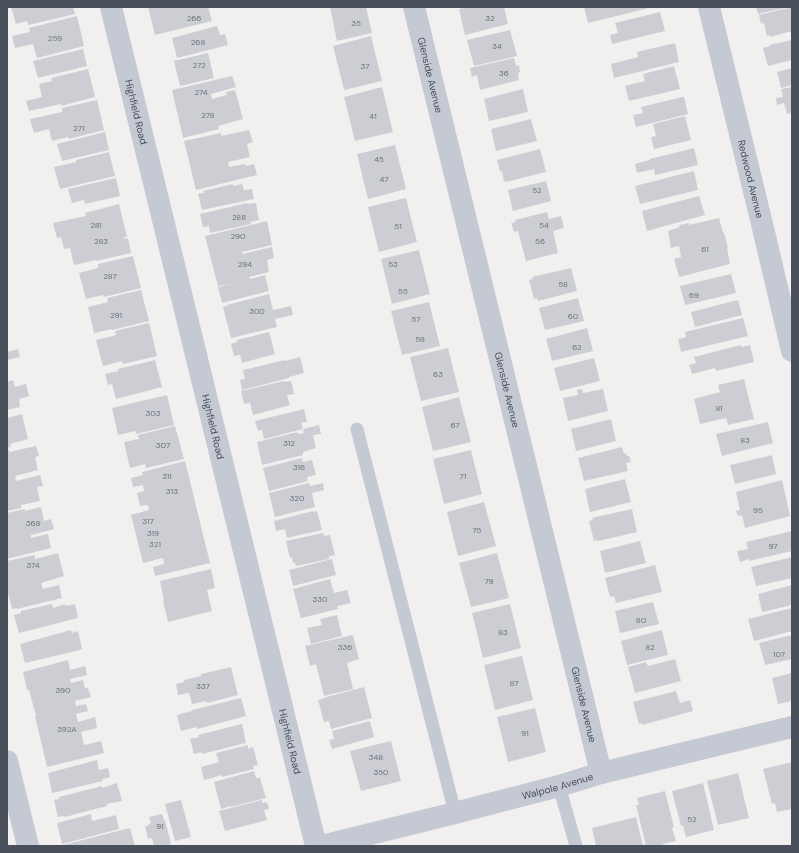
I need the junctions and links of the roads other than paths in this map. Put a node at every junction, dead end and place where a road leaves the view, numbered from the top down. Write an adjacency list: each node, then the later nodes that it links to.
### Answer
1 (111, 7): 12 (street, Highfield Road)
2 (414, 7): 8 (street, Glenside Avenue)
3 (709, 7): 4 (street, Redwood Avenue)
4 (792, 351)
5 (357, 429): 10 (lane)
6 (792, 727): 8 (street, Walpole Avenue)
7 (7, 761): 11 (street)
8 (601, 773): 9 (street, Walpole Avenue)
9 (559, 786): 10 (street, Walpole Avenue); 14 (lane)
10 (455, 814): 13 (street, Walpole Avenue)
11 (28, 846)
12 (316, 846)
13 (322, 846)
14 (576, 846)

